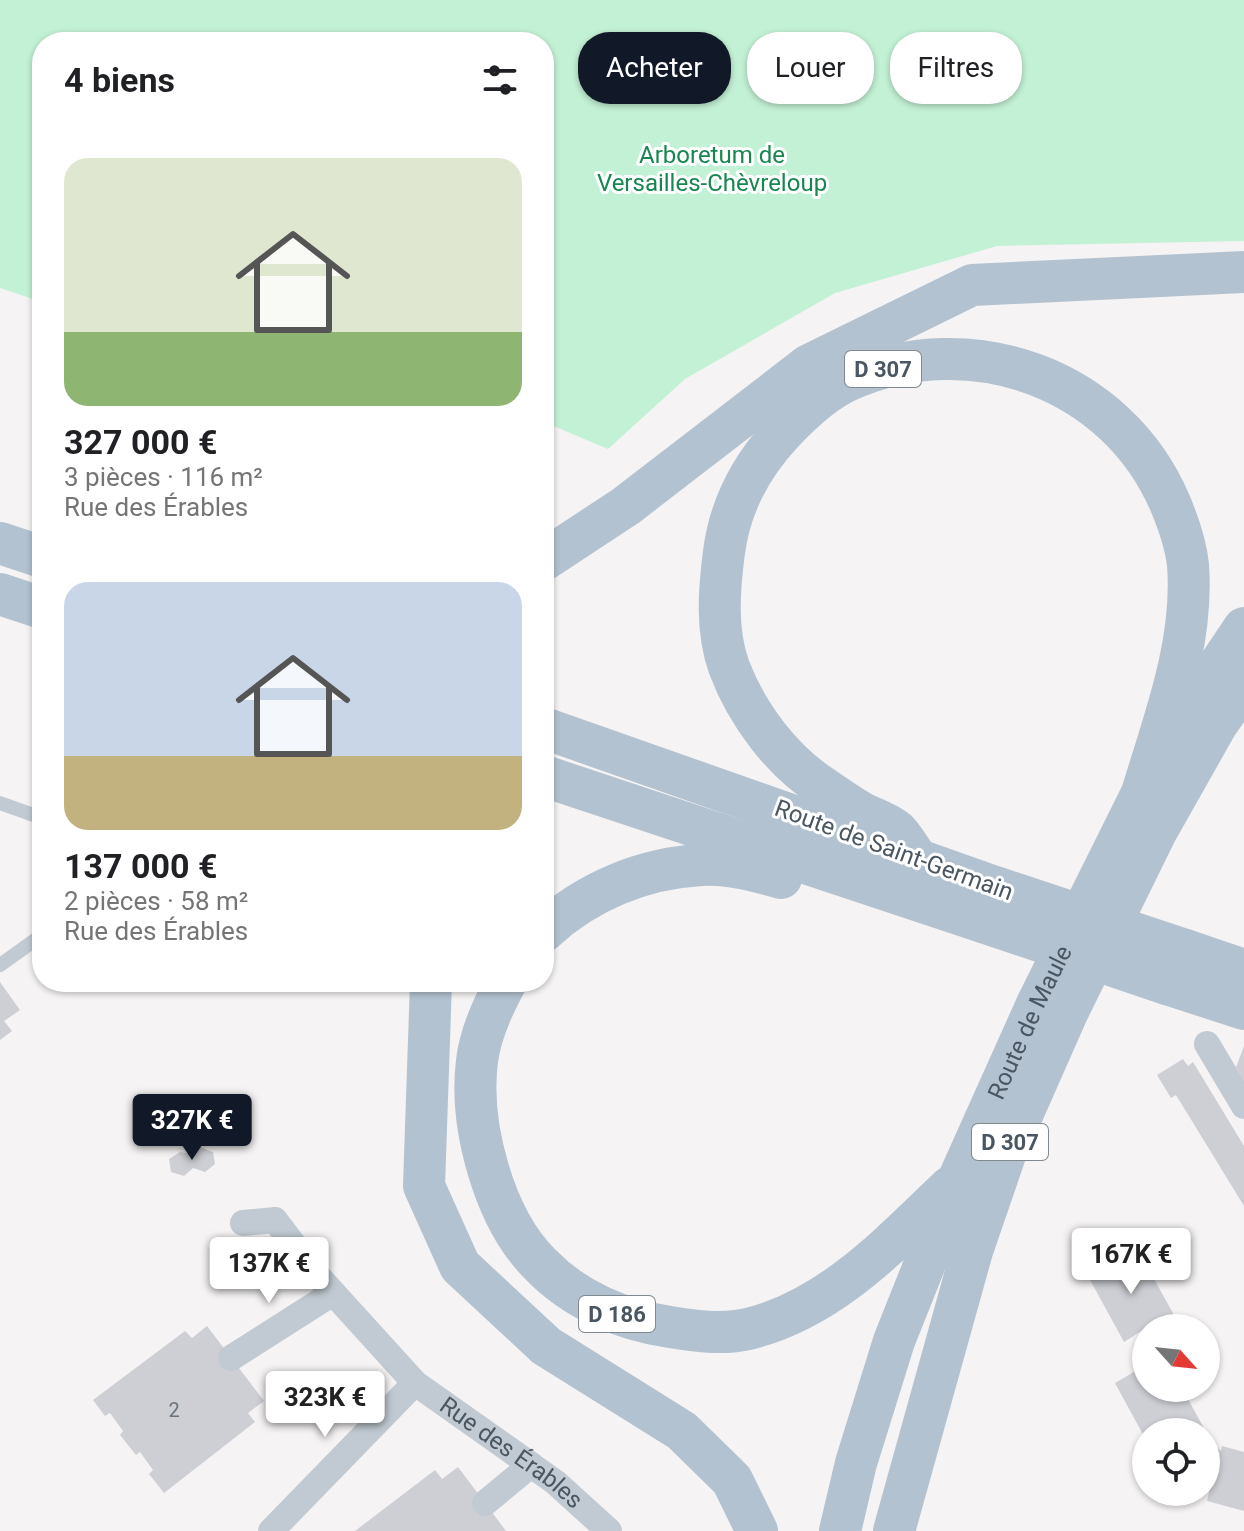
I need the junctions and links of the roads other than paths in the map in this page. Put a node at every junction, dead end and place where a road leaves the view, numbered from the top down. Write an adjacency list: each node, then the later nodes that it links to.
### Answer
1 (1244, 272): 3 (main road)
2 (0, 543): 4 (main road)
3 (554, 553)
4 (32, 554)
5 (0, 594): 6 (main road)
6 (32, 605)
7 (1244, 628): 11 (main road, Route de Maule / D 307)
8 (1244, 685): 33 (main road, Route de Maule / D 307)
9 (554, 731): 14 (main road, Route de Saint-Germain)
10 (554, 779): 15 (main road, Route de Saint-Germain)
11 (1142, 793): 14 (main road, D 307); 27 (main road, Route de Maule / D 307)
12 (0, 803): 13 (lane)
13 (32, 814)
14 (916, 857): 16 (main road, Route de Saint-Germain)
15 (894, 893): 16 (main road, Route de Saint-Germain); 17 (main road)
16 (990, 905): 20 (main road, Route de Saint-Germain, bridge)
17 (554, 922)
18 (32, 942): 19 (lane)
19 (0, 965)
20 (1176, 967): 21 (main road, Route de Saint-Germain); 24 (main road, Route de Saint-Germain)
21 (1244, 970)
22 (431, 992): 37 (main road, D 186)
23 (500, 992): 27 (main road, D 186)
24 (1244, 1009)
25 (1207, 1044): 26 (street)
26 (1244, 1106)
27 (959, 1178): 38 (main road, Route de Maule / D 307)
28 (243, 1223): 29 (street, Rue des Érables)
29 (333, 1293): 30 (street); 31 (street, Rue des Érables)
30 (231, 1358)
31 (415, 1383): 32 (street, Rue des Érables); 35 (street)
32 (531, 1465): 34 (street); 36 (street, Rue des Érables)
33 (910, 1468): 39 (main road, Route de Maule / D 307); 40 (main road, D 307)
34 (485, 1503)
35 (271, 1531)
36 (609, 1531)
37 (757, 1531)
38 (840, 1531)
39 (894, 1531)
40 (917, 1531)

